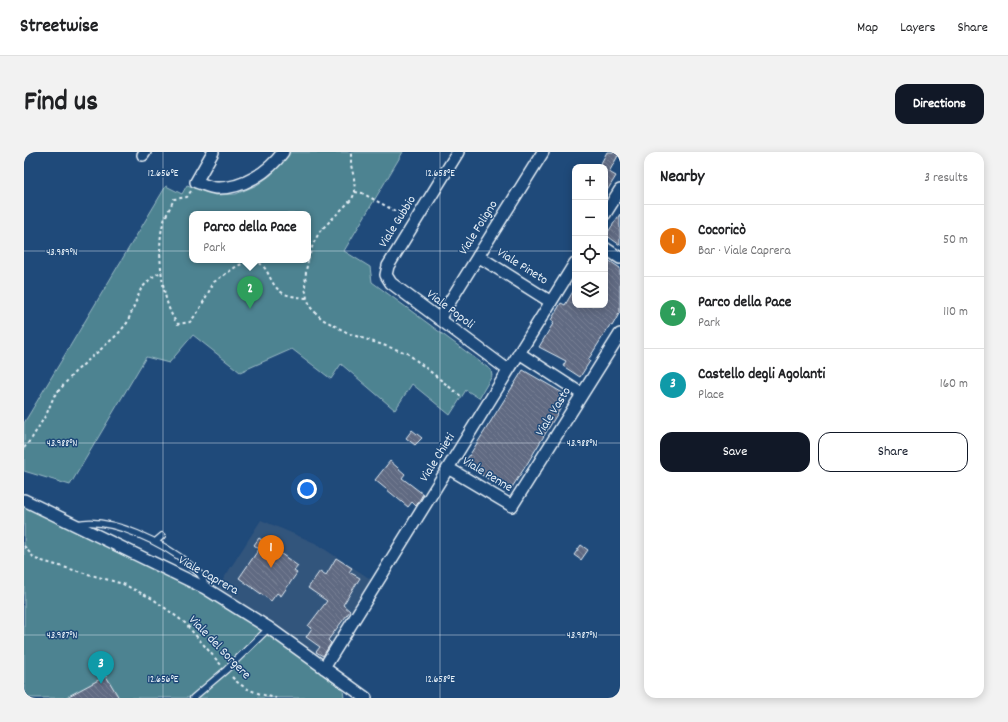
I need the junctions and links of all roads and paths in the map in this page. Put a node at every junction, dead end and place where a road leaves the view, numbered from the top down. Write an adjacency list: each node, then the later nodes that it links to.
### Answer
1 (213, 152): 6 (street)
2 (283, 152): 6 (street)
3 (351, 152): 8 (path)
4 (458, 152): 10 (street, Viale Gubbio)
5 (543, 152): 13 (street, Viale Foligno)
6 (196, 182): 20 (path)
7 (620, 190): 9 (street)
8 (355, 192): 10 (path); 11 (path)
9 (608, 209)
10 (415, 222): 18 (street, Viale Gubbio)
11 (311, 250)
12 (608, 250): 14 (street)
13 (478, 256): 22 (street, Viale Pineto); 23 (street, Viale Foligno)
14 (620, 258)
15 (245, 263): 20 (path)
16 (258, 263): 21 (path)
17 (308, 263): 21 (path)
18 (388, 266): 23 (street, Viale Popoli)
19 (572, 268): 22 (street, Viale Chieti)
20 (162, 271): 29 (path)
21 (307, 298): 28 (path)
22 (551, 302): 25 (street, Viale Chieti)
23 (439, 319): 26 (street, Viale Popoli)
24 (620, 334): 27 (street, Viale Vasto)
25 (519, 353): 26 (street, Viale Chieti); 27 (street)
26 (508, 370): 30 (street, Viale Chieti)
27 (582, 394): 32 (street, Viale Vasto)
28 (462, 397)
29 (24, 448)
30 (448, 468): 32 (street, Viale Penne); 39 (street, Viale Chieti)
31 (24, 500): 33 (street, Viale Caprera)
32 (512, 506)
33 (75, 525): 35 (lane); 37 (street, Viale Caprera)
34 (162, 536): 35 (lane)
35 (156, 542): 37 (lane)
36 (24, 546): 40 (path, Viale del Sorgere)
37 (205, 588): 38 (street, Viale Caprera)
38 (269, 628): 39 (street, Viale Caprera); 40 (lane)
39 (324, 668): 42 (street, Viale Caprera)
40 (226, 670): 41 (path, Viale del Sorgere); 43 (lane)
41 (259, 694): 44 (path); 45 (path, Viale del Sorgere)
42 (361, 697)
43 (193, 698)
44 (258, 698)
45 (276, 698)

